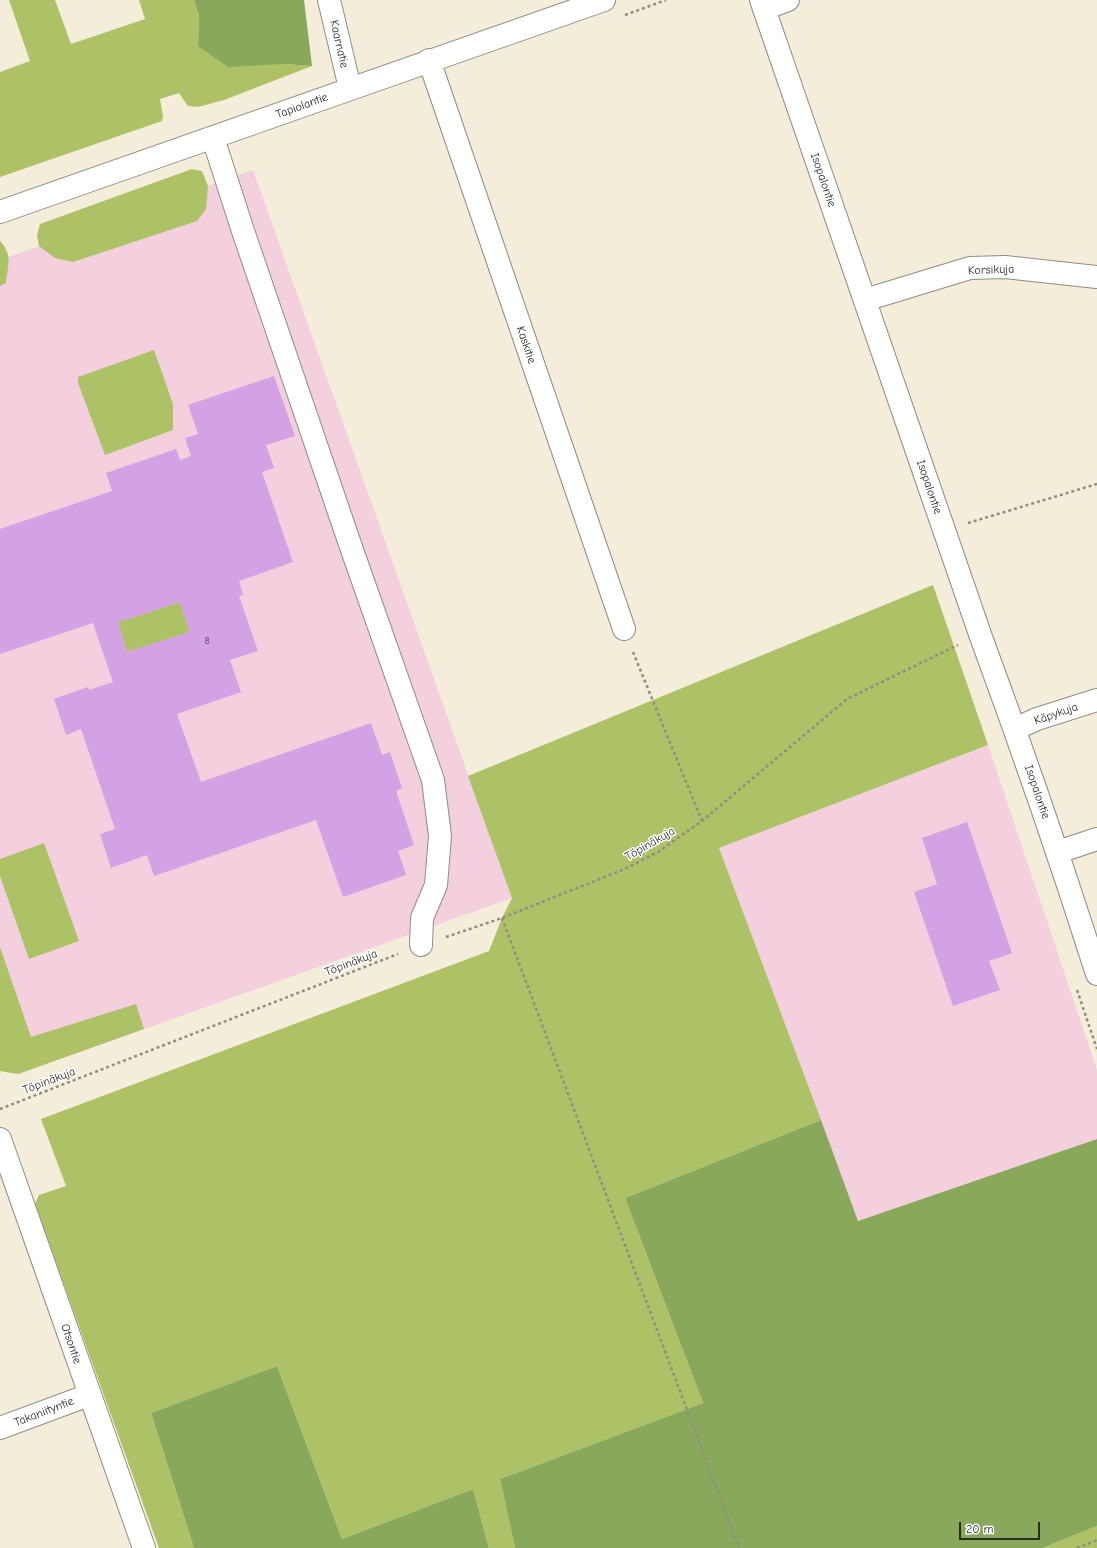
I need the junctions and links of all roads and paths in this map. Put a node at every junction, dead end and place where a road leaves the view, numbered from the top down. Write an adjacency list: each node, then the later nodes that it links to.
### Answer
1 (329, 0): 6 (street, Kaarnatie)
2 (604, 0): 5 (street, Tapiolantie)
3 (788, 0): 4 (street)
4 (762, 4): 10 (street, Isopalontie)
5 (429, 60): 6 (street, Tapiolantie); 13 (street, Kaskitie)
6 (350, 88): 7 (street, Tapiolantie)
7 (213, 138): 8 (street, Tapiolantie); 21 (street)
8 (0, 212)
9 (1097, 277): 10 (street, Korsikuja)
10 (865, 300): 12 (street, Isopalontie)
11 (1097, 484): 12 (path)
12 (944, 531): 14 (street, Isopalontie)
13 (624, 629): 17 (path)
14 (981, 637): 16 (street, Isopalontie); 17 (path, Töpinäkuja)
15 (1097, 700): 16 (street, Käpykuja)
16 (1015, 729): 19 (street, Isopalontie)
17 (702, 822): 20 (path, Töpinäkuja)
18 (1097, 839): 19 (street)
19 (1058, 852): 22 (street, Isopalontie)
20 (502, 918): 21 (path, Töpinäkuja); 29 (path)
21 (421, 946): 23 (path, Töpinäkuja)
22 (1097, 974)
23 (0, 1110)
24 (0, 1139): 25 (street, Otsontie)
25 (89, 1395): 26 (street, Takaniityntie); 28 (street, Otsontie)
26 (0, 1428)
27 (1097, 1540): 30 (path)
28 (144, 1548)
29 (739, 1548)
30 (1077, 1548)

